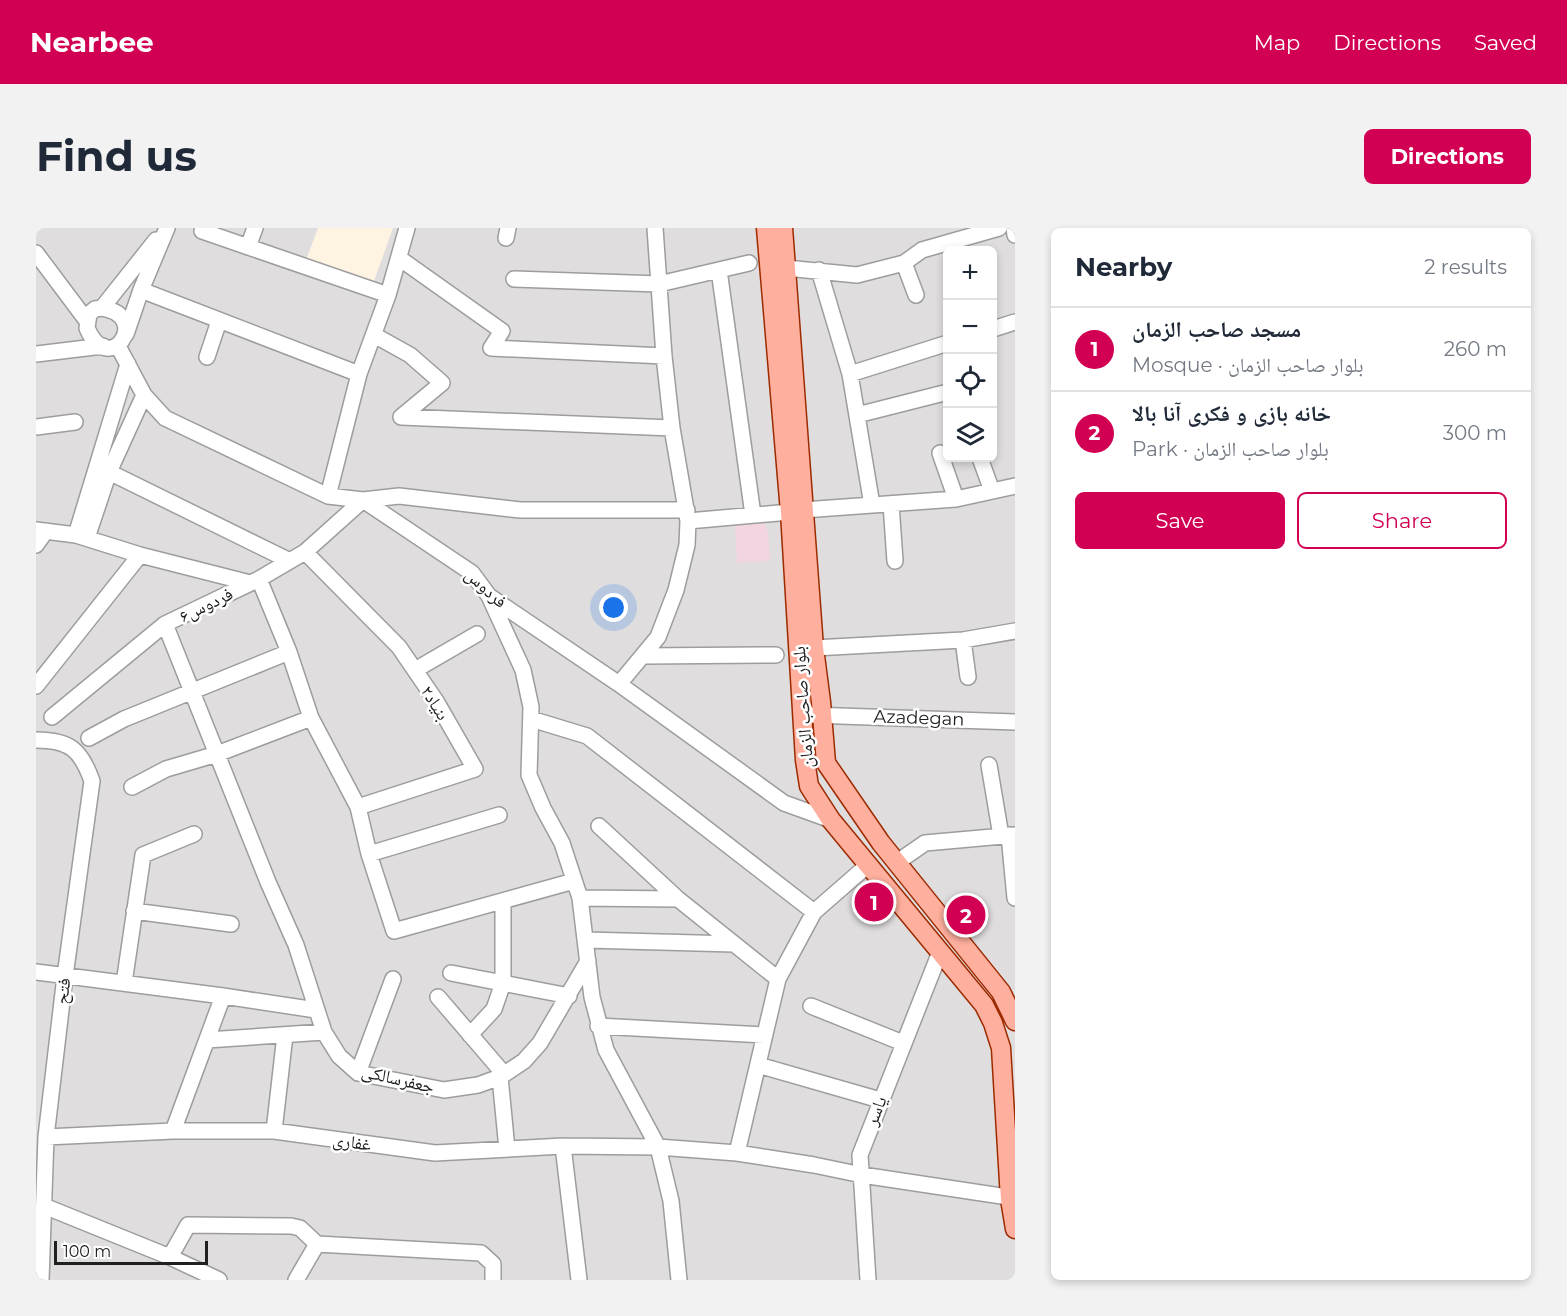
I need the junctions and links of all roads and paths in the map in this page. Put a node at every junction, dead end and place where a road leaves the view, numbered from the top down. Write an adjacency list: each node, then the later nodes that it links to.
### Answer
1 (166, 228): 21 (street); 24 (street)
2 (255, 228): 11 (street)
3 (408, 228): 13 (street)
4 (655, 228): 20 (street)
5 (766, 228): 53 (main road, بلوار صاحب الزمان)
6 (783, 228): 16 (main road, بلوار صاحب الزمان)
7 (999, 228): 15 (street)
8 (1014, 228): 10 (street)
9 (202, 231): 11 (street)
10 (1015, 235)
11 (248, 247): 22 (street)
12 (36, 253): 24 (street)
13 (399, 258): 22 (street); 32 (street)
14 (749, 263): 17 (street)
15 (904, 263): 18 (street); 23 (street)
16 (786, 268): 18 (street); 53 (main road, بلوار صاحب الزمان)
17 (719, 270): 20 (street); 54 (street)
18 (819, 270): 36 (street)
19 (514, 279): 20 (street)
20 (659, 284): 32 (street)
21 (141, 290): 25 (street); 29 (street)
22 (388, 295): 28 (street)
23 (916, 295)
24 (95, 313): 29 (street); 29 (street)
25 (219, 321): 33 (street); 35 (street)
26 (1015, 322): 27 (street)
27 (997, 328)
28 (374, 335): 35 (street); 42 (street)
29 (116, 342): 31 (street); 34 (street, فردوس)
30 (943, 345): 36 (street)
31 (36, 354)
32 (664, 356): 42 (street)
33 (207, 357)
34 (128, 364): 38 (street, فردوس); 57 (street)
35 (359, 374): 48 (street)
36 (850, 374): 39 (street)
37 (943, 393): 39 (street)
38 (144, 395): 45 (street); 48 (street, فردوس)
39 (857, 416): 52 (street)
40 (75, 422): 41 (street)
41 (36, 427)
42 (672, 428): 55 (street)
43 (940, 453): 49 (street)
44 (981, 462): 47 (street)
45 (110, 472): 57 (street); 61 (street)
46 (1015, 486): 47 (street)
47 (992, 491): 49 (street)
48 (328, 496): 50 (street, فردوس)
49 (956, 499): 51 (street)
50 (363, 500): 55 (street); 59 (street, فردوس۶); 64 (street, فردوس)
51 (891, 504): 52 (street); 62 (street)
52 (872, 505): 53 (street)
53 (797, 511): 54 (street); 69 (main road, بلوار صاحب الزمان); 78 (main road, بلوار صاحب الزمان)
54 (753, 515): 55 (street)
55 (687, 516): 72 (street)
56 (41, 531): 57 (street); 58 (street)
57 (81, 537): 60 (street)
58 (36, 545)
59 (305, 552): 61 (street, فردوس۶); 73 (street, بنیاد۲)
60 (141, 555): 63 (street); 76 (street)
61 (290, 561): 63 (street, فردوس۶)
62 (895, 561)
63 (255, 581): 65 (street, فردوس۶); 70 (street)
64 (489, 596): 75 (street, فردوس); 82 (street)
65 (165, 624): 77 (street, جعفرسالکی); 80 (street, فردوس۶)
66 (1015, 631): 68 (street)
67 (477, 634): 73 (street)
68 (963, 640): 69 (street); 74 (street)
69 (814, 648): 79 (main road, بلوار صاحب الزمان)
70 (289, 652): 77 (street); 81 (street)
71 (776, 655): 72 (street)
72 (643, 656): 75 (street)
73 (415, 670): 89 (street, بنیاد۲)
74 (968, 677)
75 (620, 684): 91 (street, فردوس)
76 (36, 686)
77 (192, 692): 84 (street); 86 (street, جعفرسالکی)
78 (803, 715): 79 (street, Azadegan); 91 (main road, بلوار صاحب الزمان)
79 (822, 715): 83 (street, Azadegan); 96 (main road, بلوار صاحب الزمان)
80 (52, 717)
81 (311, 718): 86 (street); 89 (street)
82 (531, 719): 98 (street); 104 (street)
83 (1015, 722)
84 (89, 738)
85 (36, 740): 112 (street, فتح)
86 (217, 754): 88 (street); 121 (street, جعفرسالکی)
87 (989, 765): 94 (street)
88 (132, 787)
89 (358, 807): 95 (street)
90 (499, 815): 95 (street)
91 (831, 820): 97 (main road, بلوار صاحب الزمان)
92 (599, 826): 101 (street)
93 (194, 834): 103 (street)
94 (1008, 836): 96 (street); 99 (street)
95 (369, 854): 102 (street)
96 (896, 863): 122 (main road, بلوار صاحب الزمان)
97 (868, 864): 104 (street); 108 (main road, بلوار صاحب الزمان)
98 (574, 881): 100 (street); 102 (street)
99 (1015, 897)
100 (580, 898): 101 (street); 106 (street)
101 (678, 899): 107 (street)
102 (503, 901): 115 (street)
103 (134, 911): 105 (street); 116 (street)
104 (814, 912): 114 (street)
105 (231, 924)
106 (585, 940): 107 (street); 109 (street)
107 (734, 944): 114 (street)
108 (939, 952): 129 (street, یاسر); 142 (main road, بلوار صاحب الزمان)
109 (588, 961): 118 (street, جعفرسالکی); 123 (street)
110 (36, 972): 112 (street)
111 (451, 973): 115 (street)
112 (65, 976): 116 (street); 136 (street, فتح)
113 (393, 979): 131 (street)
114 (778, 979): 127 (street)
115 (503, 982): 118 (street); 126 (street)
116 (124, 983): 117 (street)
117 (223, 996): 121 (street); 128 (street)
118 (569, 996): 132 (street, جعفرسالکی)
119 (438, 997): 126 (street)
120 (811, 1006): 129 (street)
121 (316, 1010): 124 (street, جعفرسالکی)
122 (1015, 1021)
123 (598, 1026): 127 (street); 138 (street)
124 (324, 1032): 125 (street); 131 (street, جعفرسالکی)
125 (285, 1035): 128 (street); 135 (street)
126 (470, 1035): 132 (street)
127 (765, 1035): 130 (street)
128 (207, 1040): 134 (street)
129 (903, 1043): 133 (street, یاسر)
130 (758, 1065): 133 (street); 140 (street)
131 (358, 1073): 132 (street, جعفرسالکی)
132 (502, 1076): 139 (street)
133 (880, 1100): 141 (street, یاسر)
134 (173, 1131): 135 (street, غفاری); 136 (street, غفاری)
135 (274, 1131): 139 (street, غفاری)
136 (46, 1137): 143 (street, فتح)
137 (563, 1146): 138 (street, غفاری); 139 (street, غفاری); 151 (street)
138 (658, 1147): 140 (street, غفاری); 152 (street)
139 (507, 1149)
140 (737, 1153): 141 (street, غفاری)
141 (862, 1175): 142 (street, غفاری); 153 (street, یاسر)
142 (1012, 1199): 144 (main road, بلوار صاحب الزمان)
143 (44, 1206): 146 (street); 147 (street, فتح)
144 (1015, 1229)
145 (317, 1244): 146 (street); 149 (street); 150 (street)
146 (170, 1257): 148 (street)
147 (41, 1280)
148 (219, 1280)
149 (296, 1280)
150 (493, 1280)
151 (579, 1280)
152 (679, 1280)
153 (868, 1280)

